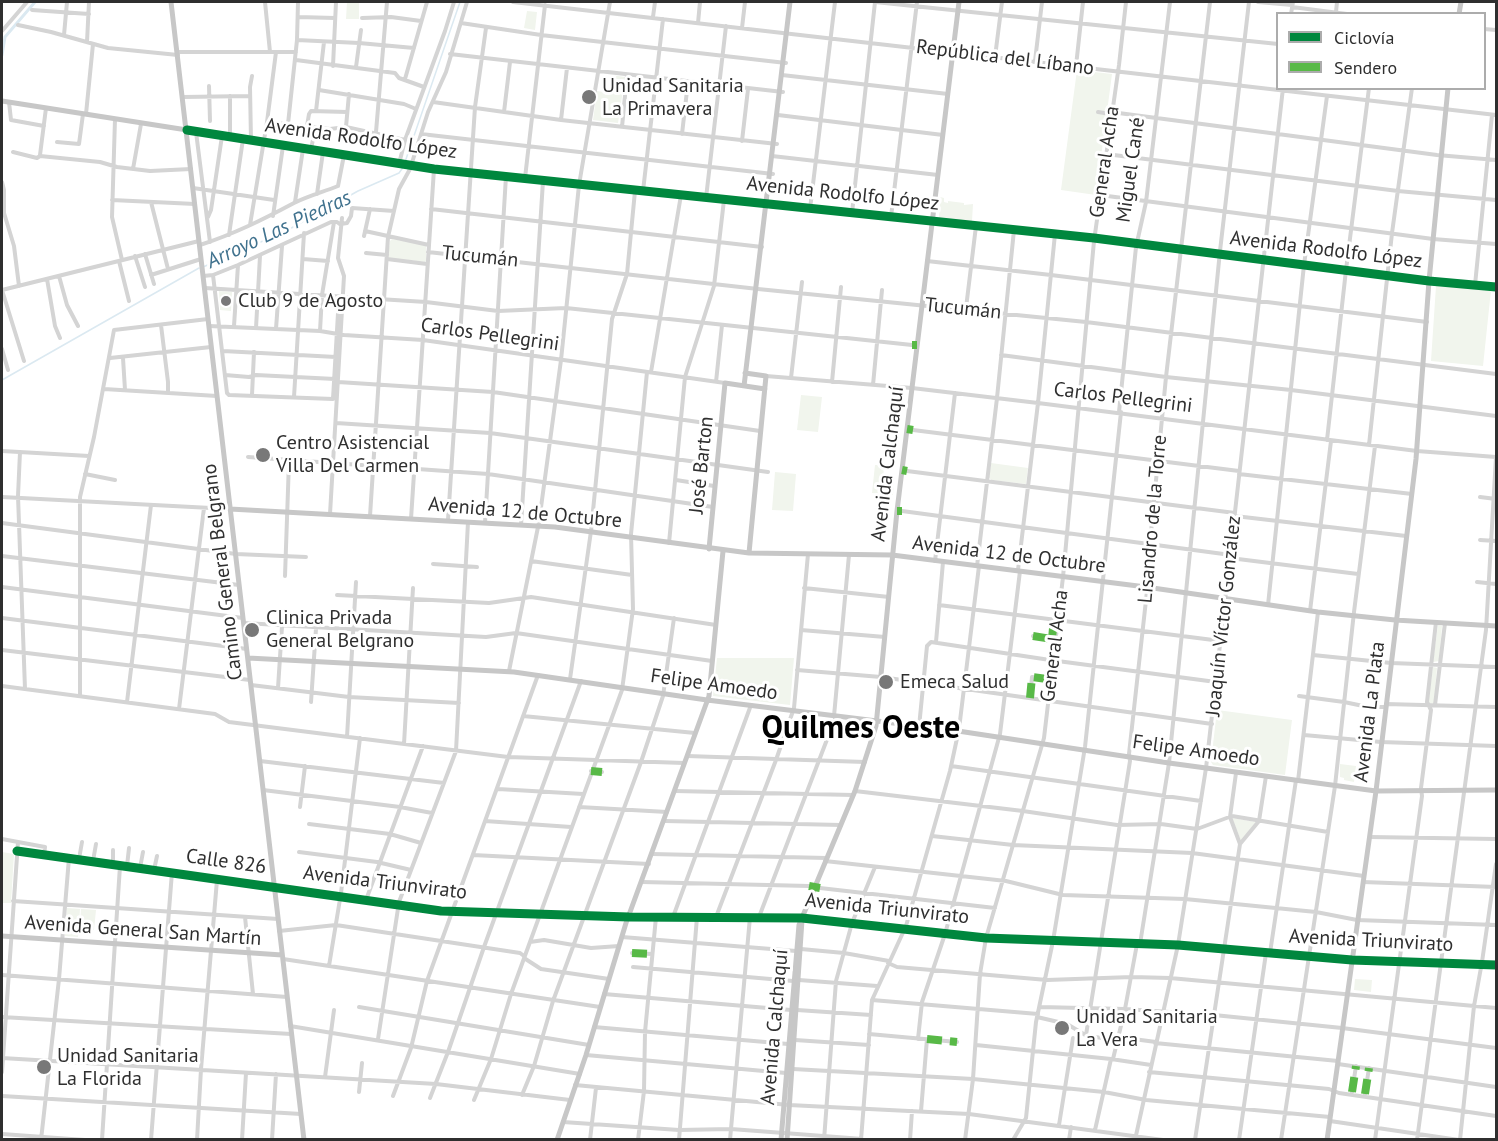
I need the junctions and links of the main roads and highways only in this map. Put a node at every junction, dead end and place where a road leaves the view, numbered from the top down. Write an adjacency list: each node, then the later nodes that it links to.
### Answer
1 (171, 2): 6 (main road, Camino General Belgrano)
2 (792, 2): 7 (main road)
3 (959, 2): 15 (main road, Avenida Calchaquí)
4 (1450, 90): 16 (main road, Avenida La Plata)
5 (2, 101): 6 (main road)
6 (187, 130): 11 (main road, Camino General Belgrano)
7 (746, 374): 9 (main road); 10 (main road, Carlos Pellegrini)
8 (725, 383): 9 (main road, Carlos Pellegrini); 12 (main road, José Barton)
9 (744, 386): 10 (main road, Carlos Pellegrini)
10 (765, 389): 14 (main road)
11 (230, 509): 12 (main road, Avenida 12 de Octubre); 18 (main road, Camino General Belgrano)
12 (709, 549): 13 (main road, Avenida 12 de Octubre)
13 (723, 551): 14 (main road, Avenida 12 de Octubre); 19 (main road)
14 (750, 554): 15 (main road, Avenida 12 de Octubre)
15 (892, 555): 16 (main road, Avenida 12 de Octubre); 20 (main road, Avenida Calchaquí)
16 (1395, 620): 17 (main road, Avenida 12 de Octubre); 22 (main road, Avenida La Plata)
17 (1497, 626)
18 (248, 658): 19 (main road, Felipe Amoedo); 24 (main road, Camino General Belgrano)
19 (707, 700): 20 (main road, Felipe Amoedo); 29 (main road)
20 (877, 721): 22 (main road, Felipe Amoedo); 25 (main road, Avenida Calchaquí)
21 (1497, 790): 22 (main road, Felipe Amoedo)
22 (1376, 791): 30 (main road, Avenida La Plata)
23 (2, 936): 24 (main road, Avenida General San Martín)
24 (282, 957): 28 (main road, Camino General Belgrano)
25 (794, 1010): 26 (main road, Avenida Calchaquí); 26 (main road, Avenida Calchaquí)
26 (786, 1104): 27 (main road, Avenida Calchaquí)
27 (784, 1137)
28 (304, 1140)
29 (556, 1140)
30 (1327, 1140)

